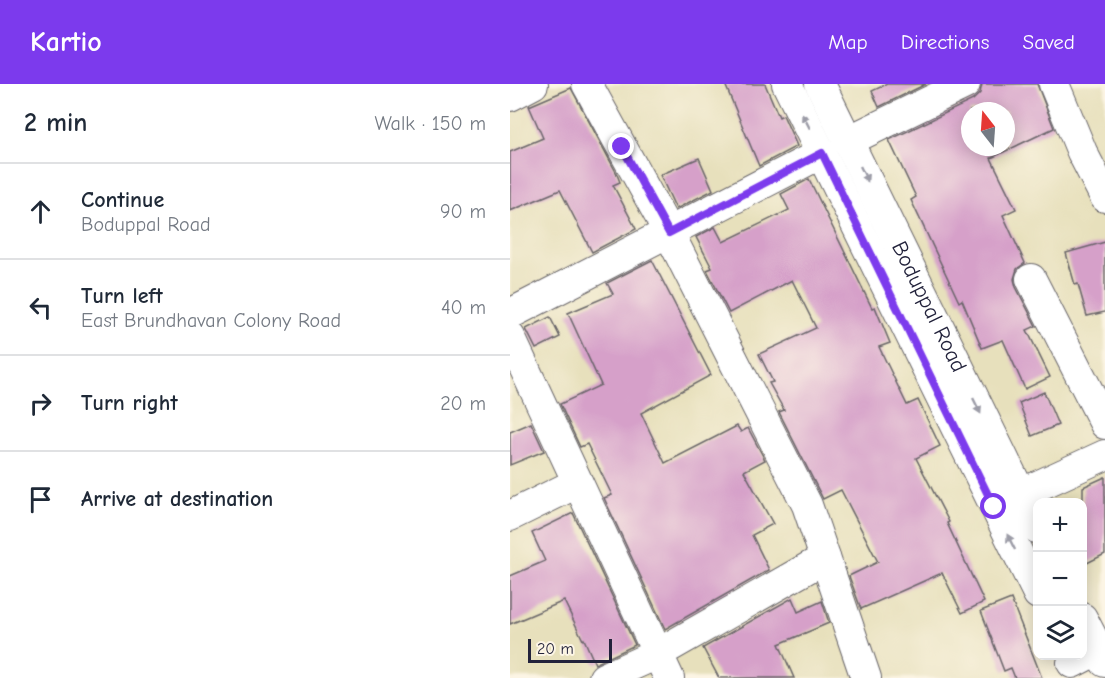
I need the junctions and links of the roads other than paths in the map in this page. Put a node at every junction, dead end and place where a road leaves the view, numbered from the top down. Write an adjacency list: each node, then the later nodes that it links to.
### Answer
1 (532, 84): 7 (street)
2 (587, 84): 10 (street)
3 (787, 84): 8 (street, Boduppal Road, one-way to 3)
4 (820, 84): 8 (street, Boduppal Road)
5 (965, 84): 8 (street)
6 (1054, 84): 9 (street)
7 (510, 96)
8 (835, 147): 10 (street); 17 (street, Boduppal Road, one-way to 17); 21 (street, Boduppal Road, one-way to 8)
9 (1105, 197)
10 (669, 233): 12 (street); 20 (street)
11 (1030, 279): 14 (street)
12 (510, 314)
13 (510, 337): 16 (street)
14 (1105, 424)
15 (1105, 455): 17 (street)
16 (577, 483): 18 (street); 24 (street)
17 (1020, 494): 19 (street, Boduppal Road)
18 (510, 516)
19 (1033, 519)
20 (825, 558): 24 (street); 27 (street)
21 (1033, 583)
22 (1087, 625): 23 (street)
23 (1103, 652): 25 (street)
24 (663, 666): 26 (street)
25 (1074, 666)
26 (604, 678)
27 (866, 678)

